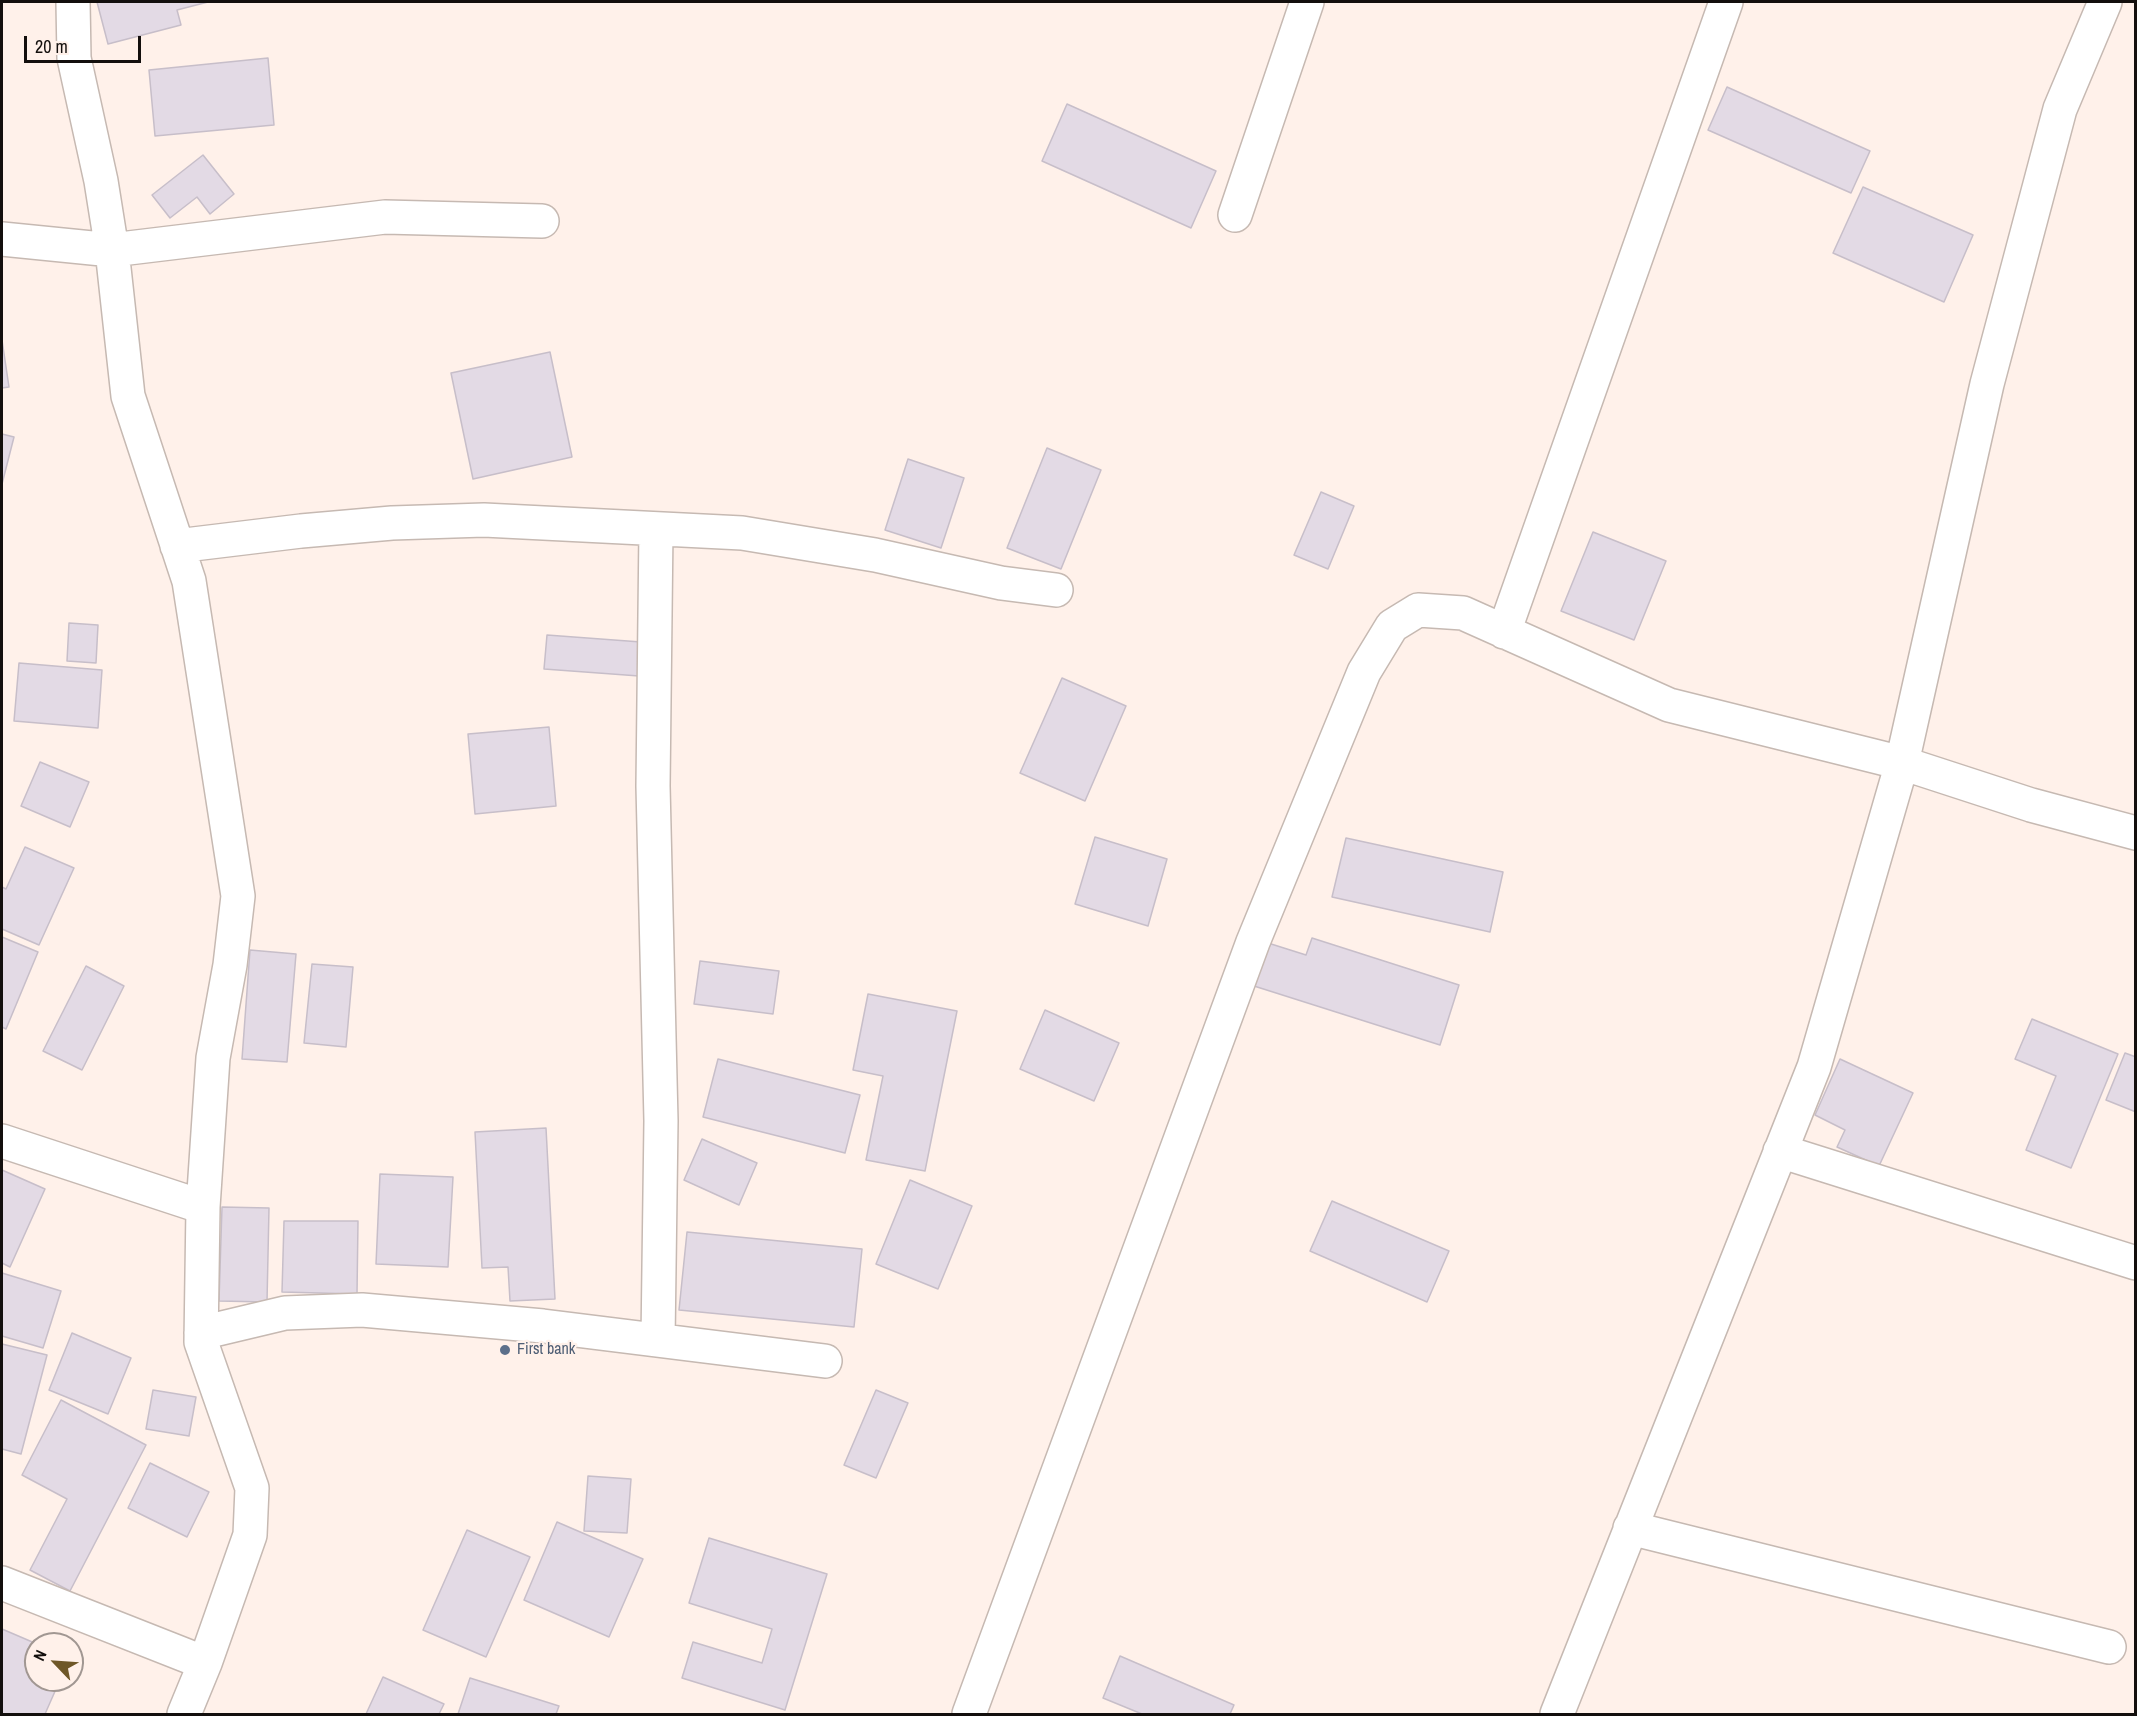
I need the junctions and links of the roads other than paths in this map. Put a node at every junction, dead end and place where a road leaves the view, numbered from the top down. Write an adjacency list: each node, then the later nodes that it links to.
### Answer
1 (74, 2): 8 (street)
2 (1307, 2): 5 (street)
3 (1726, 2): 12 (street)
4 (2105, 2): 13 (street)
5 (1235, 215)
6 (542, 221): 8 (street)
7 (2, 239): 8 (street)
8 (112, 250): 10 (street)
9 (656, 529): 10 (street); 11 (street); 20 (street)
10 (177, 546): 17 (street)
11 (1056, 590)
12 (1504, 632): 13 (street); 27 (street)
13 (1902, 763): 14 (street); 16 (street)
14 (2136, 833)
15 (2, 1141): 17 (street)
16 (1780, 1151): 18 (street); 22 (street)
17 (203, 1207): 19 (street)
18 (2136, 1263)
19 (201, 1333): 20 (street); 25 (street)
20 (658, 1340): 21 (street)
21 (825, 1360)
22 (1630, 1528): 24 (street); 28 (street)
23 (2, 1583): 25 (street)
24 (2109, 1647)
25 (205, 1663): 26 (street)
26 (184, 1714)
27 (969, 1714)
28 (1557, 1714)

